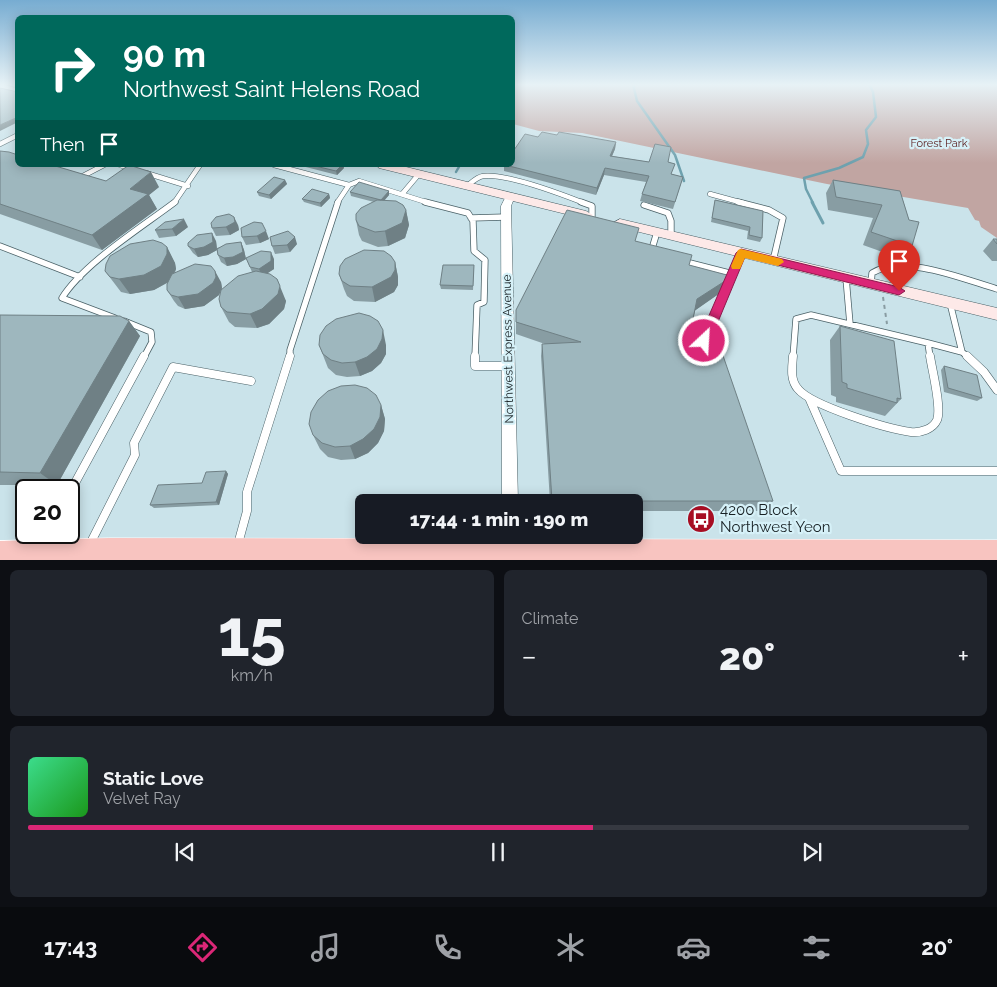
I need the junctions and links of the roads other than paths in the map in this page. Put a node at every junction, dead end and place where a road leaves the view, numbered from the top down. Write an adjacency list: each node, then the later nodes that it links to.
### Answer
1 (15, 136): 2 (lane)
2 (0, 144)
3 (101, 167): 9 (lane)
4 (126, 167): 10 (lane)
5 (199, 167): 10 (lane)
6 (281, 167): 11 (lane)
7 (391, 167): 8 (main road)
8 (420, 174): 12 (main road); 13 (lane)
9 (76, 179)
10 (188, 186): 28 (lane)
11 (349, 186): 13 (lane); 49 (lane)
12 (467, 186): 15 (main road); 19 (lane)
13 (403, 193): 18 (lane)
14 (710, 194): 26 (lane)
15 (510, 196): 17 (street, Northwest Express Avenue); 19 (main road)
16 (644, 205): 21 (lane)
17 (506, 217): 18 (lane); 38 (street, Northwest Express Avenue)
18 (471, 218): 38 (lane)
19 (601, 219): 20 (main road)
20 (657, 232): 21 (main road); 24 (lane)
21 (671, 236): 23 (main road)
22 (1, 247): 28 (lane)
23 (741, 253): 26 (main road); 27 (lane)
24 (660, 256)
25 (678, 260): 27 (lane)
26 (772, 260): 29 (main road)
27 (733, 274): 35 (lane)
28 (80, 277): 43 (lane)
29 (846, 278): 30 (main road); 34 (lane)
30 (876, 286): 31 (lane); 32 (main road)
31 (997, 289)
32 (950, 303): 33 (main road); 37 (lane)
33 (997, 314)
34 (850, 324): 36 (lane); 41 (lane)
35 (704, 341)
36 (928, 343): 37 (lane); 41 (lane)
37 (962, 352): 40 (lane)
38 (508, 366): 44 (street, Northwest Express Avenue)
39 (251, 381): 48 (lane)
40 (997, 390)
41 (810, 400): 42 (lane)
42 (997, 471)
43 (77, 479)
44 (510, 494)
45 (38, 544): 51 (highway)
46 (47, 544): 48 (highway)
47 (510, 544): 52 (highway); 53 (highway)
48 (86, 552): 49 (highway)
49 (235, 552): 52 (highway)
50 (997, 554): 54 (highway)
51 (0, 555)
52 (348, 556)
53 (569, 556): 54 (highway)
54 (882, 557)

